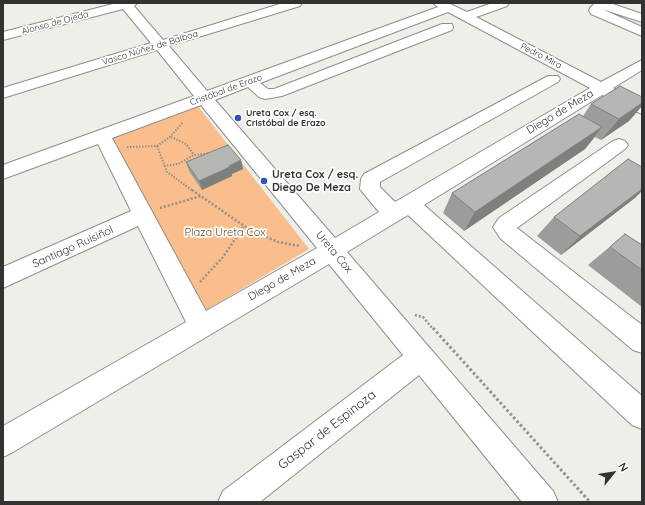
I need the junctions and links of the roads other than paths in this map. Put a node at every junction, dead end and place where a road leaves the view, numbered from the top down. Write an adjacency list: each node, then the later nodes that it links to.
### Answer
1 (128, 3): 10 (street, Alonso de Ojeda); 11 (street, Ureta Cox)
2 (296, 3): 11 (street, Vasco Núñez de Balboa)
3 (502, 3): 6 (street)
4 (600, 4): 7 (street); 9 (street)
5 (444, 5): 6 (street, Pedro Mira); 14 (street, Cristóbal de Erazo)
6 (466, 17): 15 (street, Pedro Mira)
7 (642, 18)
8 (447, 27): 14 (street)
9 (642, 32)
10 (3, 36)
11 (160, 45): 16 (street, Vasco Núñez de Balboa); 17 (street, Ureta Cox)
12 (642, 64): 15 (street, Diego de Meza)
13 (553, 79): 24 (street)
14 (249, 81): 17 (street, Cristóbal de Erazo)
15 (601, 87): 18 (street, Pedro Mira); 24 (street, Diego de Meza)
16 (3, 93)
17 (204, 98): 19 (street, Cristóbal de Erazo); 26 (street, Ureta Cox)
18 (642, 109)
19 (105, 141): 23 (street, Cristóbal de Erazo); 25 (street)
20 (619, 145): 21 (street)
21 (600, 158): 22 (street); 29 (street)
22 (618, 169)
23 (3, 172)
24 (401, 209): 26 (street, Diego de Meza); 31 (street)
25 (143, 215): 27 (street, Santiago Ruisiñol); 28 (street)
26 (332, 250): 28 (street, Diego de Meza); 30 (street, Ureta Cox)
27 (3, 278)
28 (201, 327): 32 (street, Diego de Meza)
29 (642, 341)
30 (421, 357): 33 (street, Gaspar de Espinoza); 34 (street, Ureta Cox)
31 (642, 415)
32 (3, 442)
33 (234, 502)
34 (542, 502)

